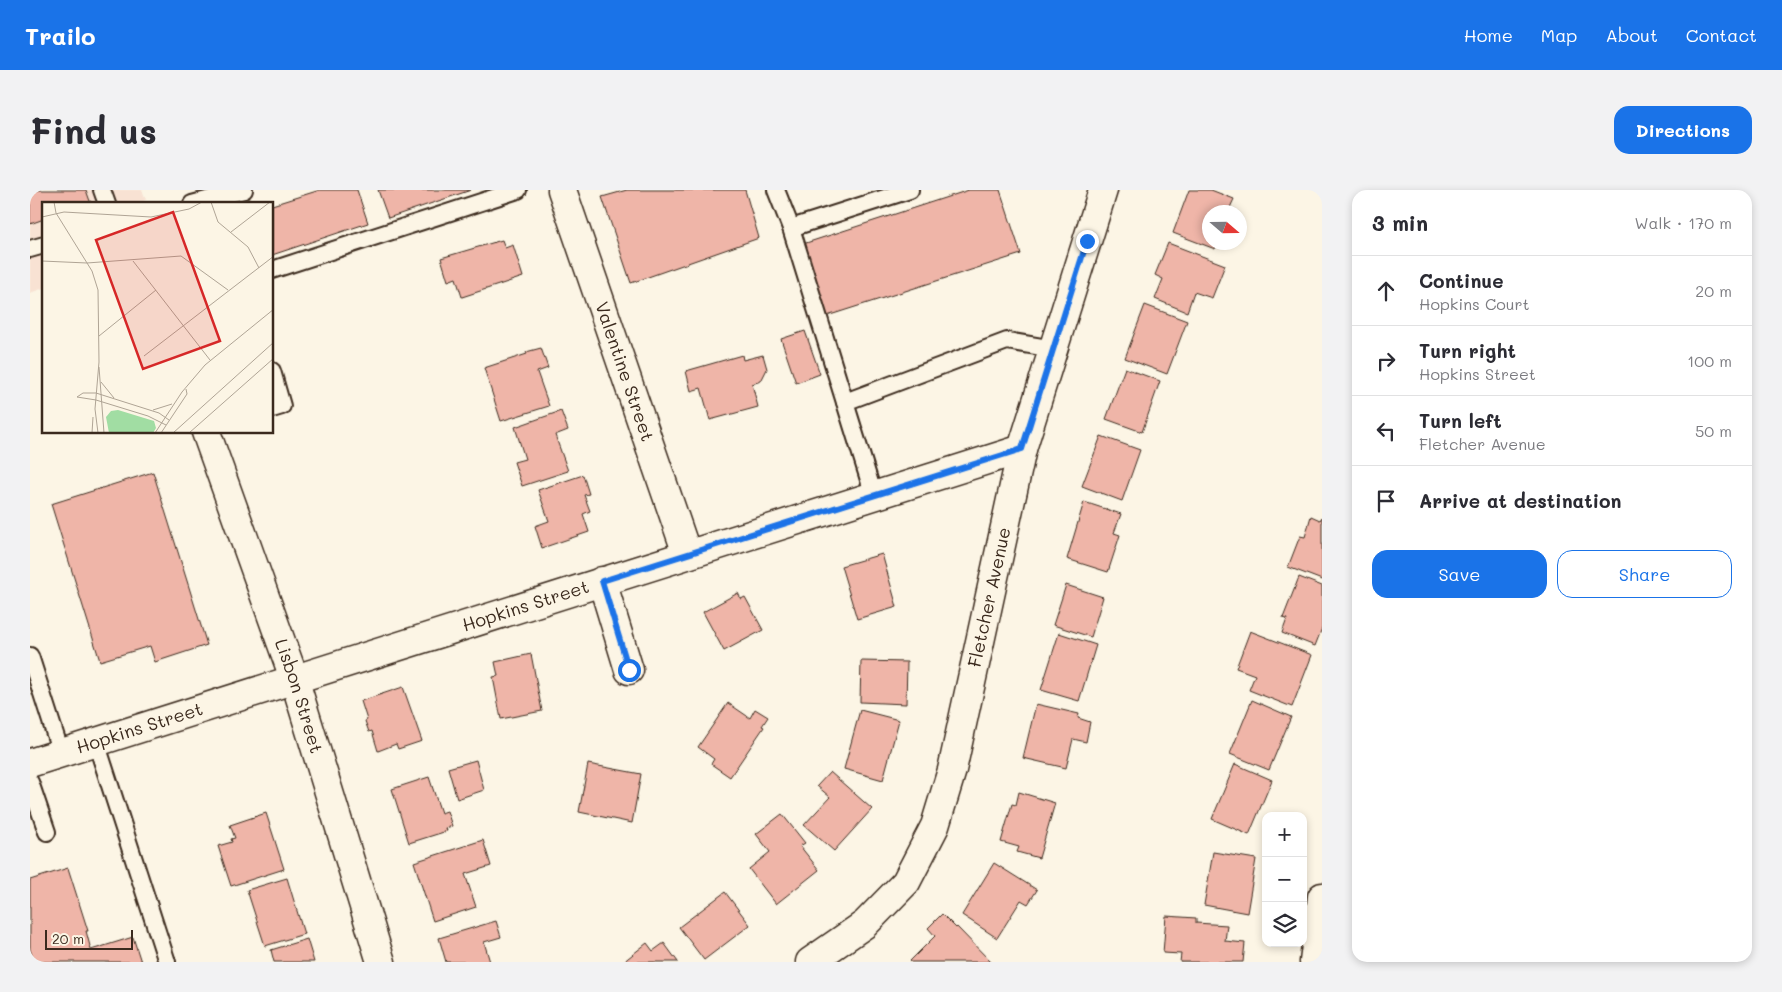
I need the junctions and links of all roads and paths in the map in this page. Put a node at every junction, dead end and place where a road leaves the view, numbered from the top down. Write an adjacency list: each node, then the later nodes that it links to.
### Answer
1 (102, 190): 9 (lane)
2 (244, 190): 8 (lane)
3 (518, 190): 12 (lane)
4 (562, 190): 20 (street, Valentine Street)
5 (776, 190): 11 (lane)
6 (910, 190): 11 (lane)
7 (1104, 190): 13 (street, Fletcher Avenue)
8 (219, 197): 10 (lane)
9 (106, 202)
10 (200, 202)
11 (791, 228): 15 (lane)
12 (274, 269)
13 (1054, 350): 15 (lane); 18 (street, Fletcher Avenue)
14 (274, 378): 16 (lane)
15 (845, 402): 19 (lane)
16 (274, 408)
17 (207, 434): 24 (street, Lisbon Street)
18 (1022, 449): 19 (street, Hopkins Street); 33 (street, Fletcher Avenue)
19 (874, 496): 20 (street, Hopkins Street)
20 (687, 554): 21 (street, Hopkins Street)
21 (602, 581): 23 (street); 24 (street, Hopkins Street)
22 (30, 656): 26 (lane)
23 (629, 670)
24 (294, 678): 25 (street, Hopkins Street); 32 (street, Lisbon Street)
25 (96, 742): 26 (street, Hopkins Street); 31 (lane)
26 (61, 753): 27 (street, Hopkins Street)
27 (30, 763)
28 (30, 782): 29 (lane)
29 (46, 832)
30 (1322, 906): 34 (street)
31 (167, 962)
32 (382, 962)
33 (810, 962)
34 (1314, 962)

